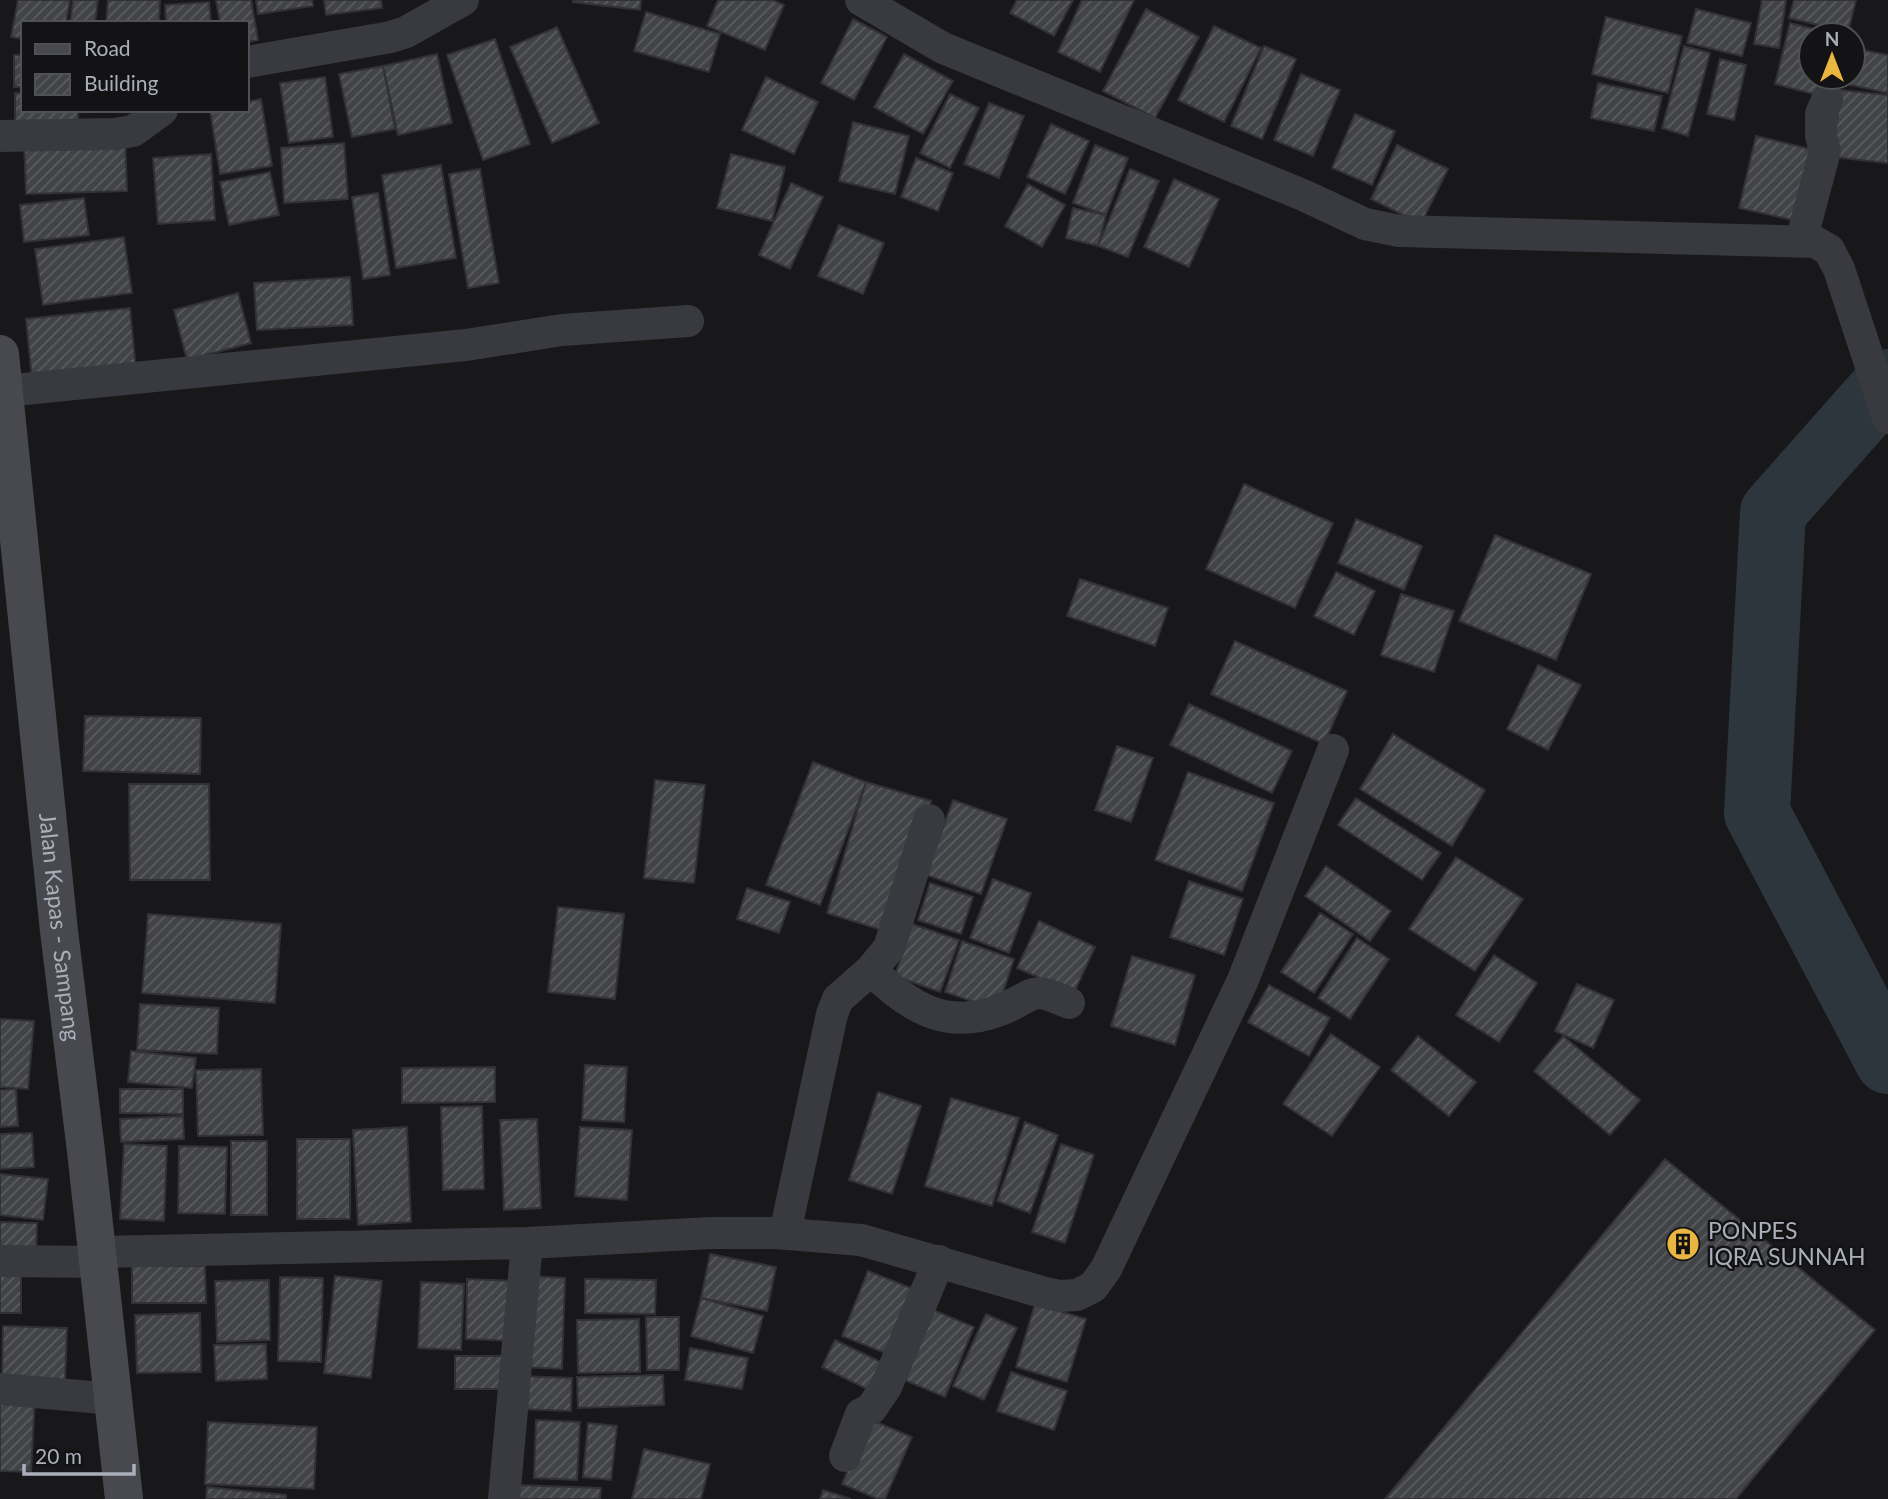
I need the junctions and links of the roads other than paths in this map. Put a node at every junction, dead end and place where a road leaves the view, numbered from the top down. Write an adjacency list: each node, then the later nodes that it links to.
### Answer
1 (463, 0): 3 (street)
2 (861, 0): 7 (street)
3 (248, 62)
4 (1827, 100): 7 (street)
5 (159, 112): 6 (street)
6 (0, 136)
7 (1801, 241): 11 (street)
8 (688, 321): 10 (street)
9 (0, 354): 10 (street, Jalan Kapas - Sampang)
10 (3, 409): 18 (street, Jalan Kapas - Sampang)
11 (1888, 418)
12 (1333, 750): 20 (street)
13 (929, 820): 14 (street)
14 (872, 970): 15 (street); 16 (street)
15 (1069, 1003)
16 (785, 1234): 17 (street); 20 (street)
17 (527, 1243): 18 (street); 25 (street)
18 (98, 1257): 19 (street); 22 (street, Jalan Kapas - Sampang)
19 (0, 1261)
20 (939, 1261): 23 (street)
21 (0, 1389): 22 (street)
22 (113, 1399): 24 (street, Jalan Kapas - Sampang)
23 (845, 1456)
24 (124, 1499)
25 (504, 1499)

